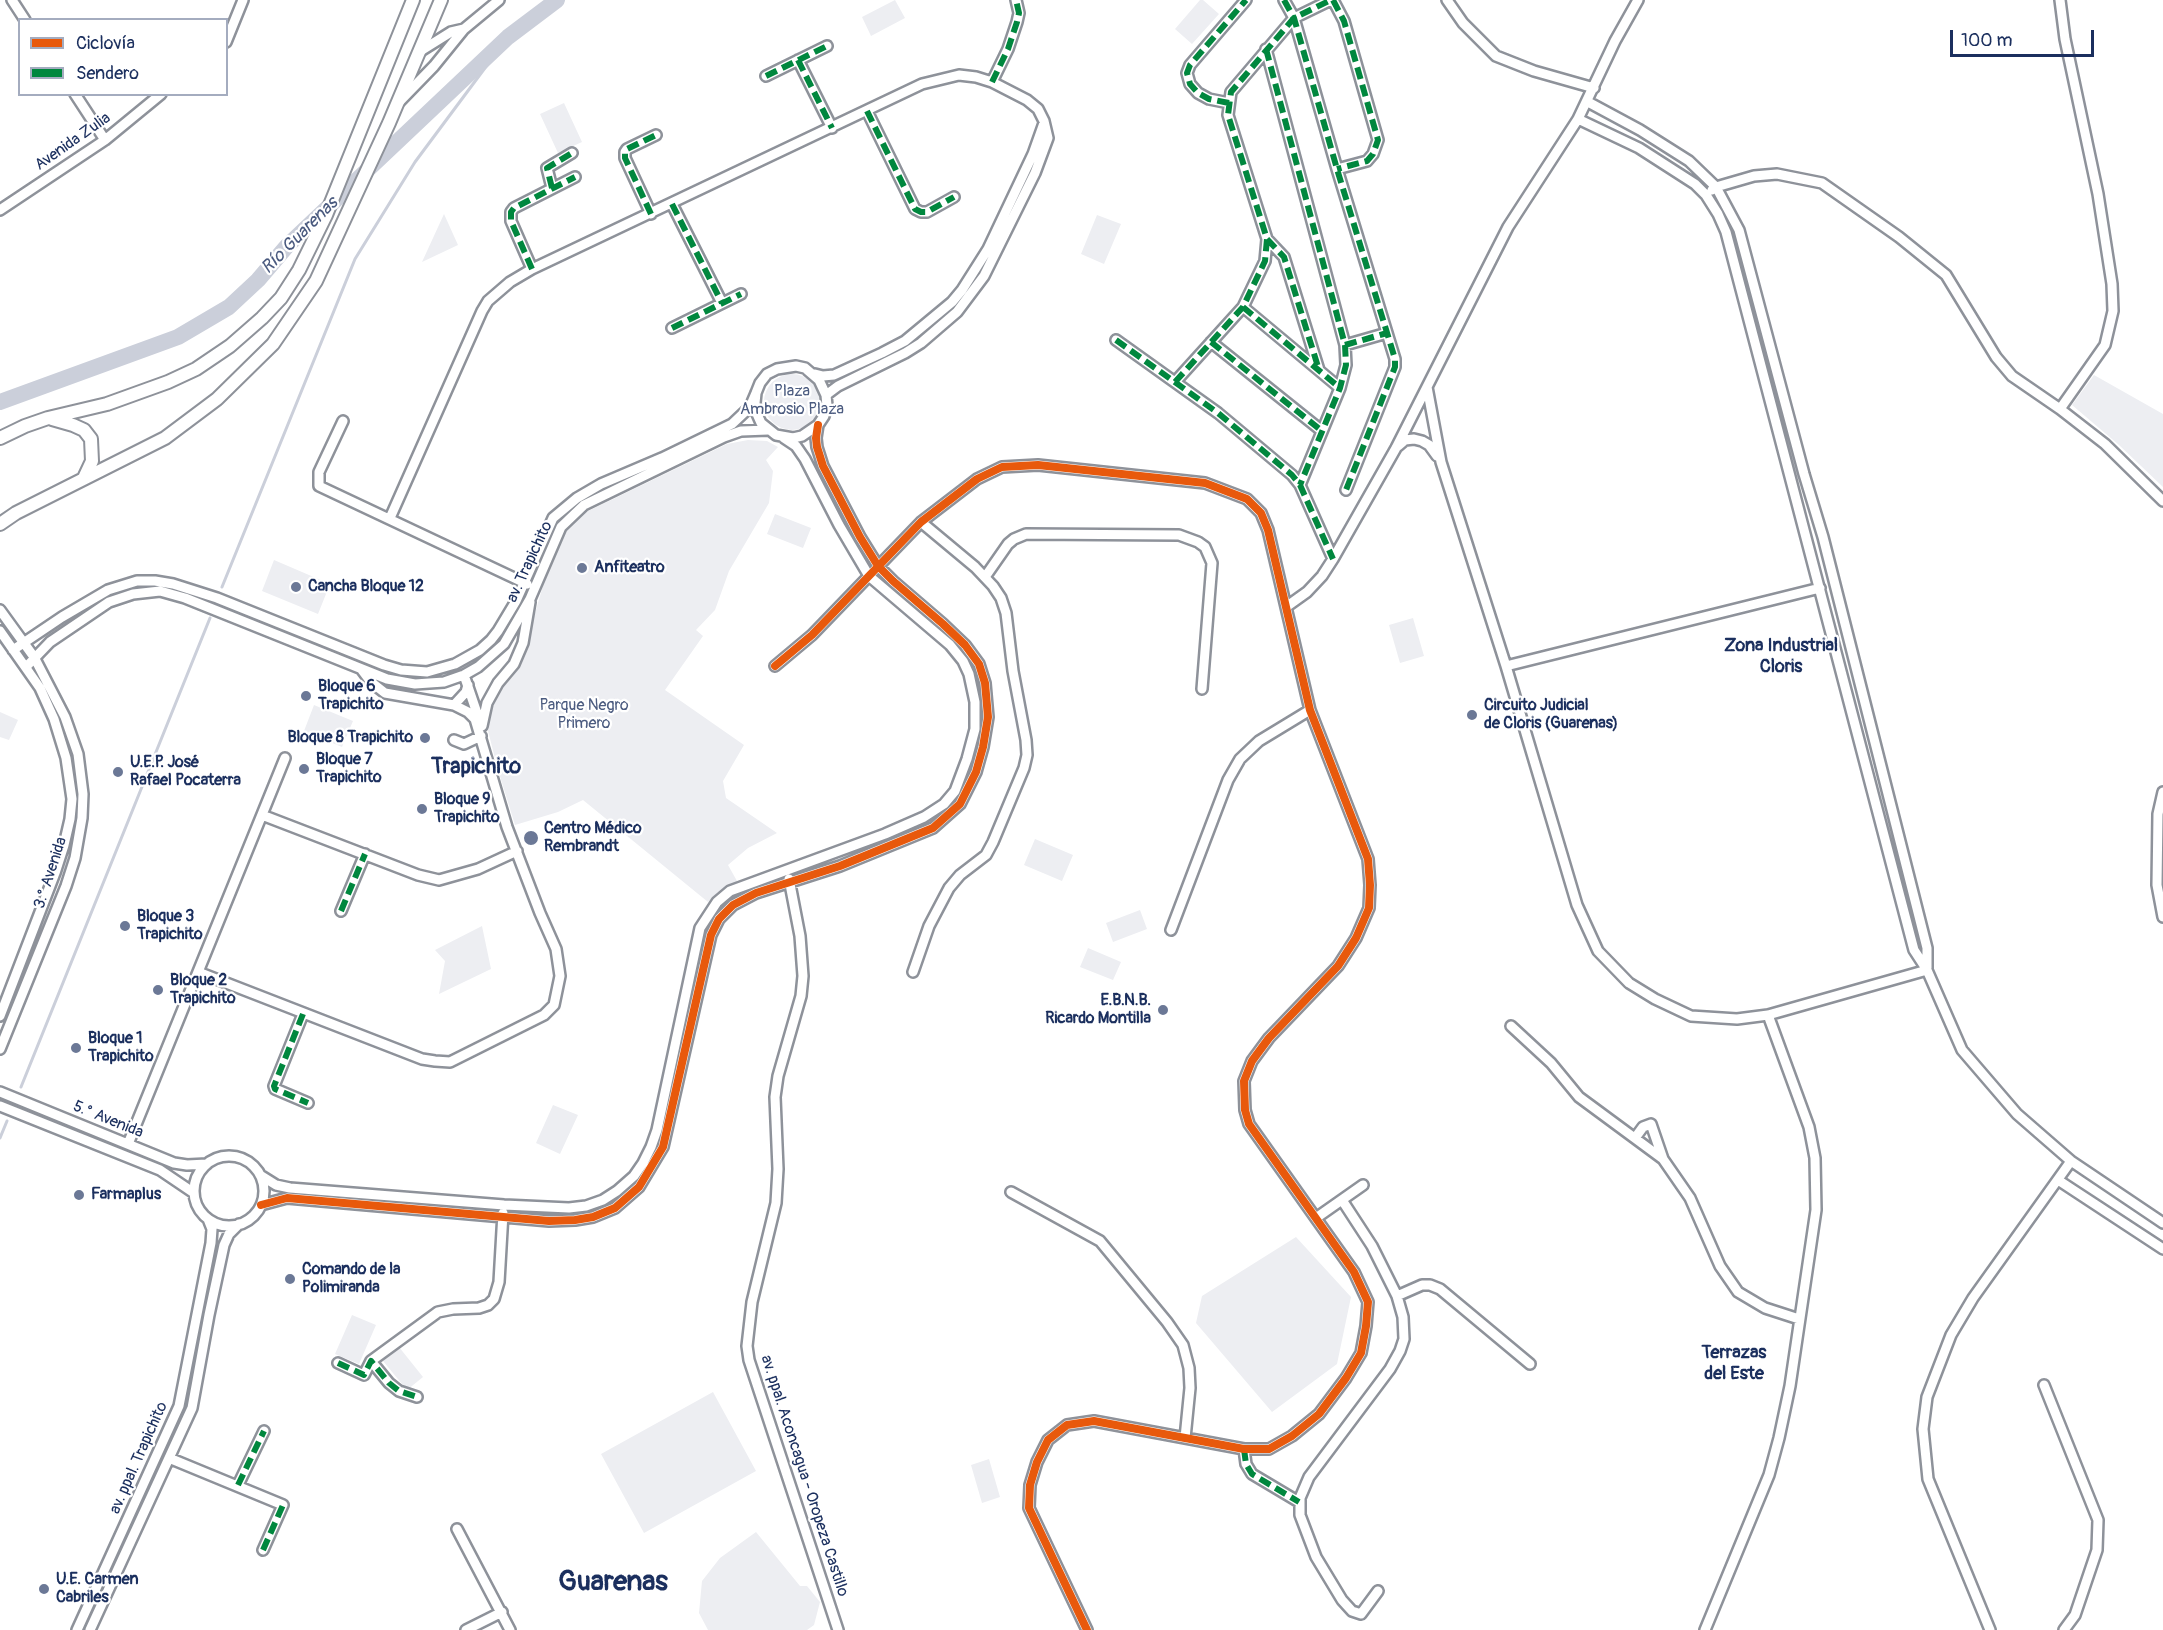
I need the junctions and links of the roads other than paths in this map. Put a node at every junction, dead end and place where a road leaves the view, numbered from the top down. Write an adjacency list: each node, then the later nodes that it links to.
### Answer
1 (12, 0): 13 (street)
2 (243, 0): 16 (street)
3 (413, 0): 63 (main road)
4 (441, 0): 19 (main road)
5 (499, 0): 15 (street)
6 (1016, 0): 22 (street)
7 (1246, 0): 27 (street)
8 (1284, 0): 14 (street)
9 (1332, 0): 14 (street); 36 (street)
10 (1448, 0): 23 (street)
11 (1638, 0): 23 (street)
12 (2060, 0): 62 (street)
13 (24, 18)
14 (1294, 18): 18 (street); 36 (street)
15 (464, 29): 19 (street); 28 (street)
16 (228, 37)
17 (826, 45): 20 (street)
18 (1266, 49): 27 (street); 54 (street)
19 (418, 53): 28 (main road)
20 (798, 60): 21 (street); 32 (street)
21 (766, 76)
22 (992, 82): 29 (street); 31 (street)
23 (1594, 88): 26 (street)
24 (76, 96): 34 (street)
25 (159, 96): 34 (street, Avenida Zulia)
26 (1588, 102): 30 (street); 38 (street)
27 (1229, 103): 45 (street)
28 (396, 104): 72 (main road)
29 (867, 111): 32 (street); 41 (street)
30 (1578, 118): 40 (street); 58 (street)
31 (1044, 121): 56 (street); 61 (street)
32 (832, 128): 42 (street)
33 (656, 135): 44 (street)
34 (105, 140): 43 (street, Avenida Zulia)
35 (572, 153): 39 (street)
36 (1337, 170): 51 (street)
37 (575, 177): 39 (street)
38 (1716, 187): 40 (street); 62 (street); 114 (street)
39 (552, 188): 46 (street)
40 (1706, 195): 85 (street)
41 (954, 197)
42 (672, 204): 44 (street); 48 (street)
43 (0, 210)
44 (651, 214): 46 (street)
45 (1267, 239): 49 (street); 55 (street)
46 (532, 269): 76 (street)
47 (741, 294): 48 (street)
48 (722, 303): 50 (street)
49 (1243, 308): 53 (street); 55 (street)
50 (672, 328)
51 (1387, 333): 54 (street); 74 (street)
52 (1116, 340): 57 (street)
53 (1211, 342): 57 (street); 67 (street)
54 (1345, 345): 59 (street)
55 (1319, 370): 59 (street)
56 (813, 373): 60 (street); 61 (street)
57 (1175, 382): 73 (street)
58 (1427, 387): 70 (street); 71 (street)
59 (1340, 388): 67 (street)
60 (756, 393): 66 (street); 83 (street)
61 (826, 395): 65 (street)
62 (2060, 409): 75 (street)
63 (48, 418): 68 (main road); 72 (main road)
64 (344, 421): 76 (street)
65 (818, 425): 69 (street); 80 (street)
66 (768, 430): 69 (street); 84 (street, av. Trapichito)
67 (1322, 431): 73 (street)
68 (0, 438)
69 (784, 438): 81 (street)
70 (1396, 448): 71 (street); 79 (street)
71 (1441, 462): 94 (street)
72 (84, 478): 78 (main road)
73 (1300, 485): 79 (street)
74 (1346, 490)
75 (2163, 501)
76 (390, 518): 83 (street)
77 (921, 522): 80 (street); 82 (street); 87 (street)
78 (0, 524)
79 (1332, 558): 87 (street)
80 (878, 567): 81 (street); 110 (street)
81 (869, 576): 93 (street); 109 (street)
82 (985, 577): 99 (street); 116 (street)
83 (524, 583): 84 (street); 90 (street)
84 (534, 588): 86 (street, av. Trapichito)
85 (1820, 588): 94 (street); 114 (street)
86 (530, 599): 97 (street, av. Trapichito); 102 (street)
87 (1286, 607): 101 (street)
88 (0, 610): 90 (street, 3.° Avenida)
89 (0, 631): 91 (street, 3.° Avenida)
90 (24, 642): 91 (street); 92 (street, 3.° Avenida)
91 (13, 650): 95 (street, 3.° Avenida)
92 (34, 657): 95 (street, av. Trapichito); 96 (street, av. Trapichito); 121 (street, 3.° Avenida)
93 (776, 666)
94 (1506, 666): 118 (street)
95 (26, 667): 119 (street, 3.° Avenida)
96 (362, 670): 97 (street, av. Trapichito); 100 (street, av. Trapichito)
97 (464, 675): 98 (street)
98 (468, 685): 100 (street); 102 (street)
99 (1202, 688)
100 (454, 705): 102 (street)
101 (1310, 710): 113 (street); 139 (street)
102 (482, 731): 103 (street); 107 (street)
103 (454, 740)
104 (285, 758): 106 (street)
105 (2163, 792): 112 (street)
106 (262, 815): 108 (street); 115 (street)
107 (517, 851): 108 (street); 117 (street)
108 (365, 854): 111 (street)
109 (787, 871): 110 (street, av. ppal. Aconcagua - Oropeza Castillo); 137 (street)
110 (790, 883): 138 (street); 167 (street, av. ppal. Aconcagua - Oropeza Castillo)
111 (341, 911)
112 (2163, 917)
113 (1171, 930)
114 (1927, 970): 118 (street); 128 (street)
115 (198, 972): 117 (street); 126 (street)
116 (914, 972)
117 (303, 1014): 123 (street)
118 (1768, 1015): 145 (street)
119 (0, 1016)
120 (1511, 1026): 125 (street)
121 (0, 1049)
122 (0, 1092): 126 (street, 5.° Avenida)
123 (309, 1103)
124 (0, 1106): 133 (street, 5.° Avenida)
125 (1635, 1138): 127 (street); 127 (street)
126 (128, 1144): 129 (street, 5.° Avenida)
127 (1663, 1159): 145 (street)
128 (2071, 1161): 131 (street); 141 (street)
129 (207, 1164): 130 (street); 133 (street)
130 (260, 1175): 136 (street); 137 (street)
131 (2058, 1180): 143 (street); 170 (street)
132 (1363, 1185): 135 (street)
133 (194, 1192): 140 (street)
134 (1011, 1192): 152 (street)
135 (1342, 1200): 139 (street); 144 (street)
136 (261, 1204): 138 (street); 142 (street)
137 (504, 1205): 138 (street)
138 (503, 1218): 146 (street)
139 (1316, 1218): 155 (street)
140 (208, 1219): 142 (street); 153 (street, av. ppal. Trapichito)
141 (2163, 1223)
142 (239, 1224): 154 (street, av. ppal. Trapichito)
143 (2163, 1249)
144 (1397, 1296): 148 (street); 158 (street)
145 (1799, 1320): 169 (street)
146 (371, 1361): 147 (street); 150 (street)
147 (338, 1364)
148 (1530, 1364)
149 (2044, 1384): 171 (street)
150 (417, 1397)
151 (264, 1431): 157 (street)
152 (1185, 1438): 155 (street); 168 (street)
153 (164, 1443): 154 (street); 163 (street, av. ppal. Trapichito)
154 (174, 1448): 156 (street, av. ppal. Trapichito)
155 (1244, 1449): 158 (street)
156 (170, 1458): 157 (street); 164 (street, av. ppal. Trapichito)
157 (238, 1485): 160 (street)
158 (1299, 1502): 161 (street)
159 (457, 1529): 162 (street)
160 (263, 1550)
161 (1378, 1591)
162 (502, 1612): 165 (street); 166 (street)
163 (77, 1630)
164 (90, 1630)
165 (466, 1630)
166 (510, 1630)
167 (838, 1630)
168 (1087, 1630)
169 (1705, 1630)
170 (1990, 1630)
171 (2064, 1630)

